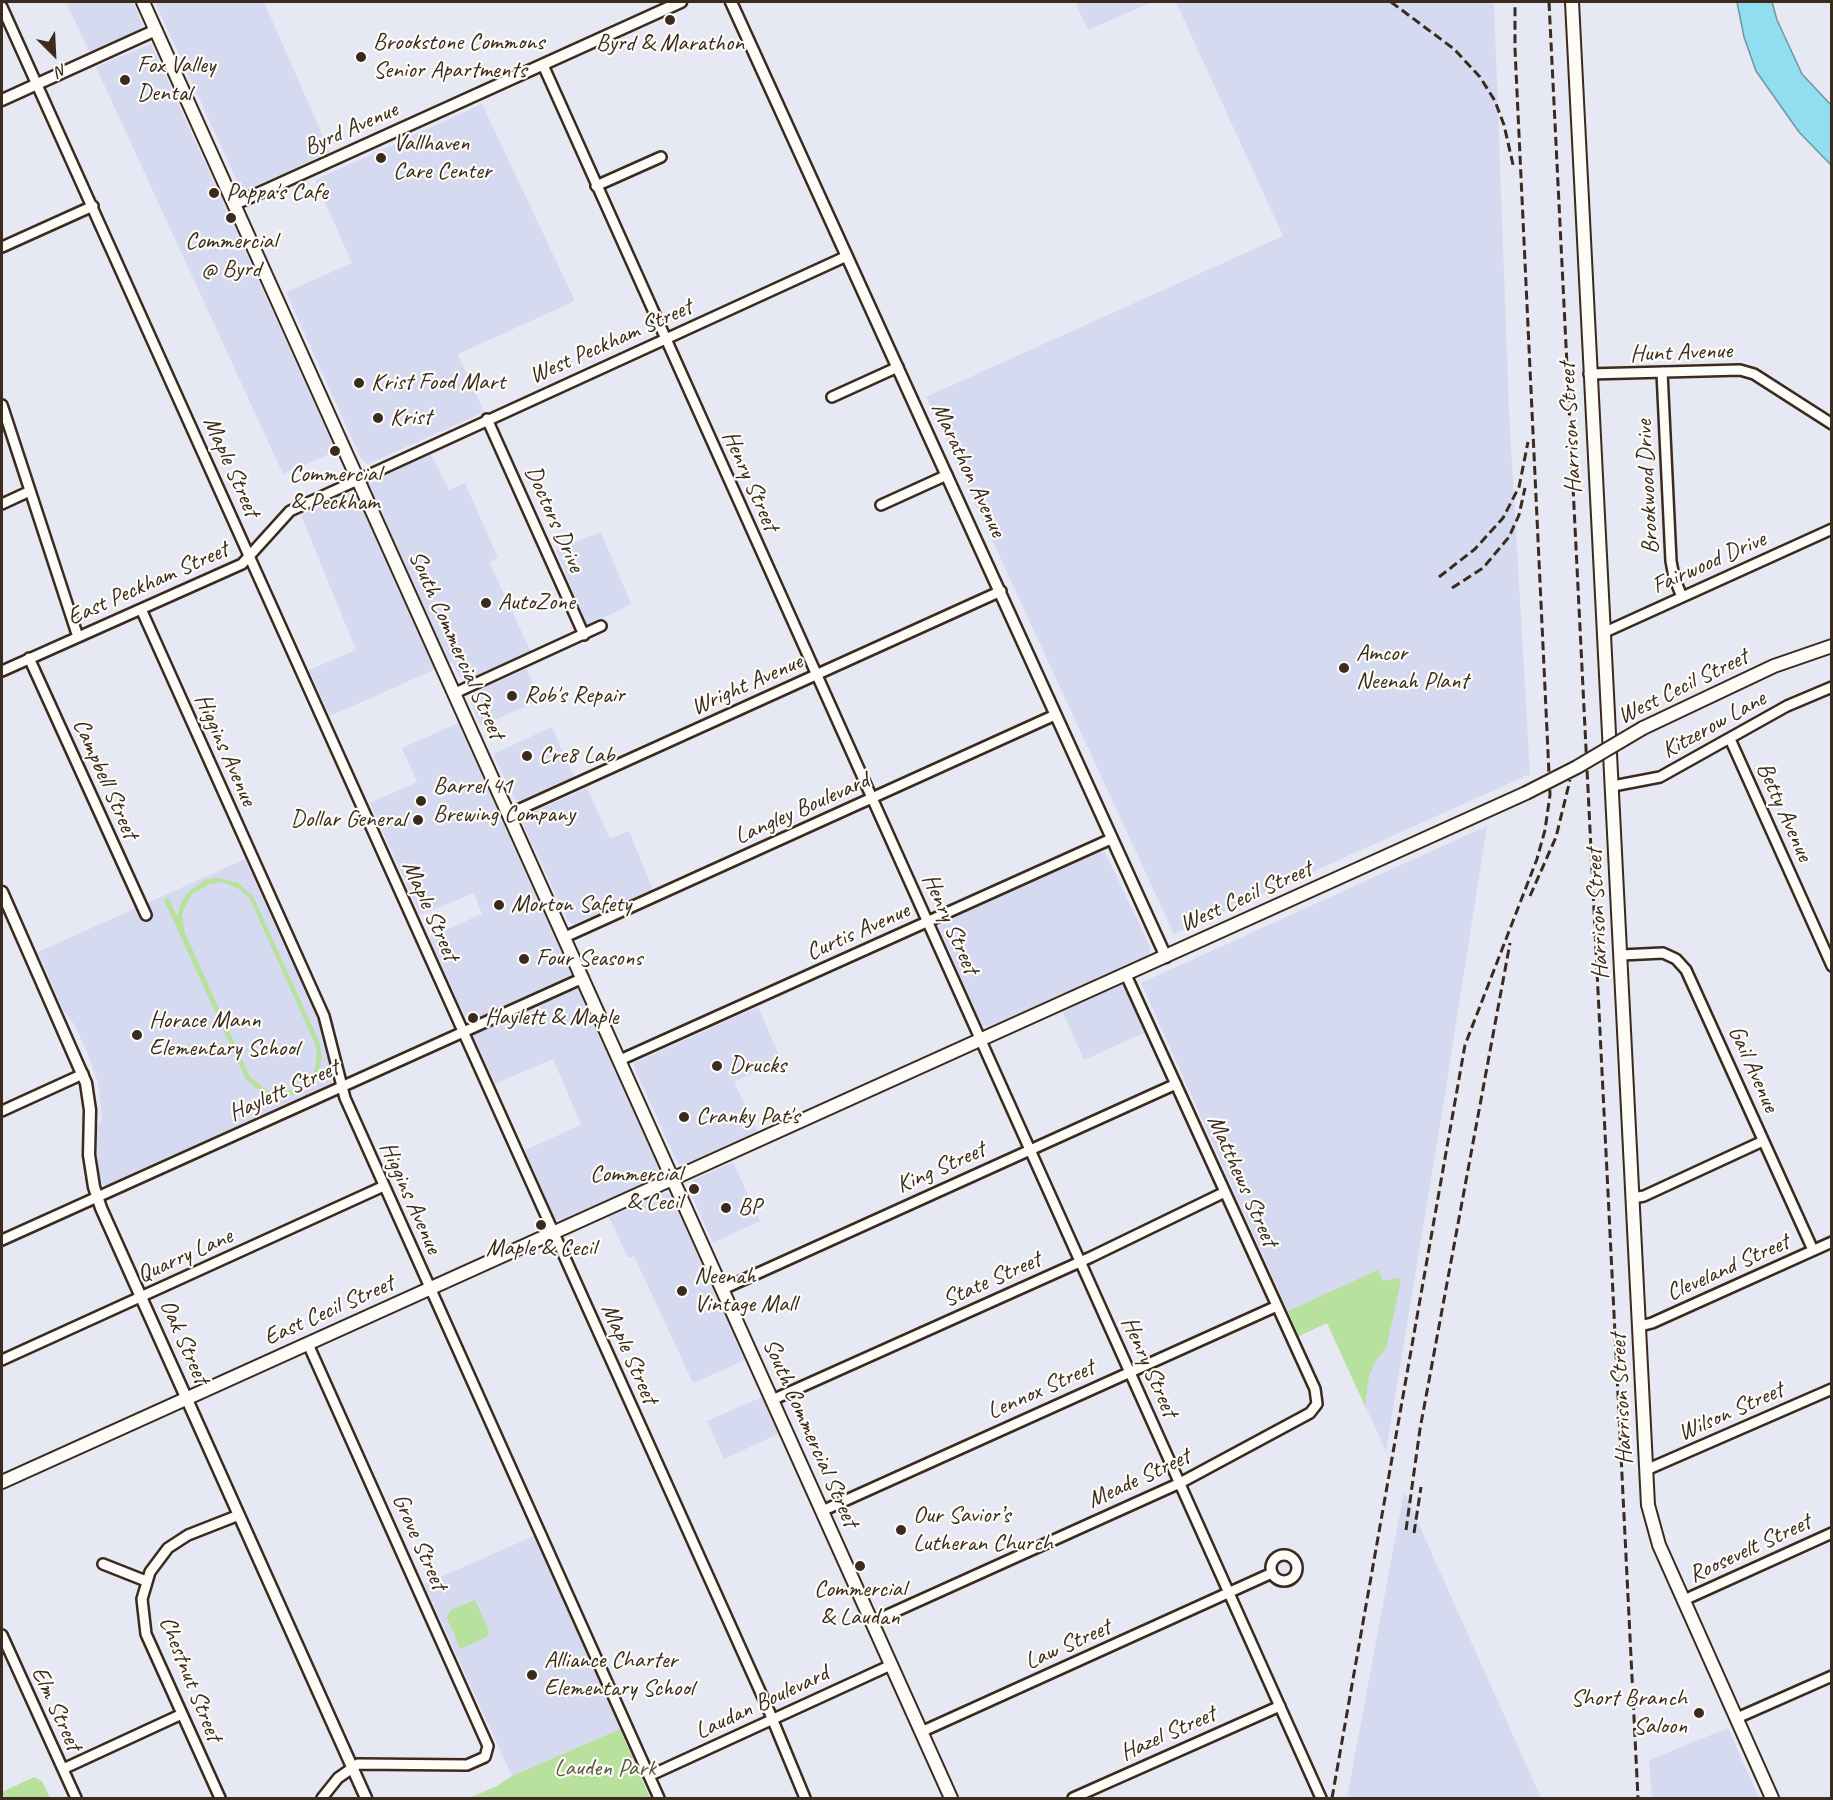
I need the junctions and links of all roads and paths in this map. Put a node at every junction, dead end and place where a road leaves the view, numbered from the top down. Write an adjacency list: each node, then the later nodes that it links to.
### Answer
1 (143, 2): 6 (main road, South Commercial Street)
2 (681, 2): 7 (street, Byrd Avenue)
3 (731, 2): 15 (street, Marathon Avenue)
4 (1572, 2): 19 (main road, Harrison Street)
5 (2, 7): 8 (street, Maple Street)
6 (156, 30): 8 (street); 12 (main road, South Commercial Street)
7 (543, 65): 11 (street, Henry Street); 12 (street, Byrd Avenue)
8 (37, 85): 9 (street); 13 (street, Maple Street)
9 (2, 100)
10 (661, 157): 11 (street)
11 (596, 186): 16 (street, Henry Street)
12 (235, 204): 25 (main road, South Commercial Street)
13 (93, 206): 14 (street); 30 (street, Maple Street)
14 (2, 247)
15 (847, 256): 16 (street, West Peckham Street); 17 (street, Marathon Avenue)
16 (665, 339): 22 (street, West Peckham Street); 41 (street, Henry Street)
17 (898, 367): 20 (street); 24 (street, Marathon Avenue)
18 (1662, 372): 19 (street, Hunt Avenue); 23 (street, Hunt Avenue); 32 (street, Brookwood Drive)
19 (1589, 374): 35 (main road, Harrison Street)
20 (832, 397)
21 (2, 405): 26 (street)
22 (487, 418): 25 (street, West Peckham Street); 36 (street, Doctors Drive)
23 (1832, 424)
24 (947, 476): 28 (street); 31 (street, Marathon Avenue)
25 (358, 478): 30 (street, East Peckham Street); 43 (main road, South Commercial Street)
26 (30, 491): 27 (street); 37 (street)
27 (2, 504)
28 (881, 505)
29 (1832, 529): 32 (street, Fairwood Drive)
30 (249, 557): 33 (street, East Peckham Street); 59 (street, Maple Street)
31 (1001, 591): 41 (street, Wright Avenue); 44 (street, Marathon Avenue)
32 (1682, 597): 35 (street, Fairwood Drive)
33 (141, 609): 37 (street, East Peckham Street); 64 (street, Higgins Avenue)
34 (601, 626): 36 (street)
35 (1602, 633): 46 (main road, Harrison Street)
36 (584, 635): 43 (street)
37 (78, 637): 39 (street, East Peckham Street)
38 (1832, 646): 55 (main road, West Cecil Street, bridge)
39 (29, 658): 40 (street, East Peckham Street); 51 (street, Campbell Street)
40 (2, 671)
41 (817, 675): 47 (street, Henry Street); 48 (street, Wright Avenue)
42 (1832, 687): 45 (street, Kitzerow Lane)
43 (455, 693): 48 (main road, South Commercial Street)
44 (1055, 715): 47 (street, Langley Boulevard); 49 (street, Marathon Avenue)
45 (1730, 739): 46 (street, Kitzerow Lane); 56 (street, Betty Avenue)
46 (1613, 786): 54 (main road, Harrison Street)
47 (872, 798): 52 (street, Henry Street); 53 (street, Langley Boulevard)
48 (509, 814): 53 (main road, South Commercial Street)
49 (1111, 839): 52 (street, Curtis Avenue); 55 (street, Marathon Avenue)
50 (2, 892): 62 (street, Oak Street)
51 (146, 915)
52 (928, 922): 60 (street, Henry Street); 61 (street, Curtis Avenue)
53 (565, 937): 58 (main road, South Commercial Street)
54 (1621, 955): 66 (street, Gail Avenue); 72 (main road, Harrison Street)
55 (1166, 957): 57 (main road, West Cecil Street)
56 (1832, 966)
57 (1126, 975): 60 (main road, West Cecil Street); 63 (street, Matthews Street)
58 (583, 978): 59 (street, Haylett Street); 61 (main road, South Commercial Street)
59 (463, 1032): 64 (street, Haylett Street); 73 (street, Maple Street)
60 (981, 1040): 67 (street, Henry Street); 68 (main road, West Cecil Street)
61 (620, 1060): 68 (main road, South Commercial Street)
62 (83, 1074): 65 (street); 71 (street, Oak Street)
63 (1176, 1084): 67 (street, King Street); 70 (street, Matthews Street)
64 (341, 1087): 69 (street, Higgins Avenue); 71 (street, Haylett Street)
65 (2, 1111)
66 (1763, 1141): 72 (street); 76 (street, Gail Avenue)
67 (1030, 1150): 77 (street, Henry Street); 79 (street, King Street)
68 (672, 1179): 73 (main road, East Cecil Street); 79 (main road, South Commercial Street)
69 (384, 1186): 78 (street, Higgins Avenue); 80 (street, Quarry Lane)
70 (1226, 1192): 77 (street, State Street); 81 (street, Matthews Street)
71 (97, 1197): 74 (street, Haylett Street); 80 (street, Oak Street)
72 (1633, 1198): 82 (main road, Harrison Street)
73 (553, 1232): 78 (main road, East Cecil Street); 108 (street, Maple Street)
74 (2, 1240)
75 (1832, 1242): 76 (street, Cleveland Street)
76 (1813, 1250): 82 (street, Cleveland Street)
77 (1080, 1261): 85 (street, Henry Street); 88 (street, State Street)
78 (429, 1289): 83 (main road, East Cecil Street); 112 (street, Higgins Avenue)
79 (723, 1289): 88 (main road, South Commercial Street)
80 (141, 1297): 84 (street, Quarry Lane); 87 (street, Oak Street)
81 (1277, 1306): 85 (street, Lennox Street); 89 (street, Matthews Street)
82 (1640, 1326): 90 (main road, Harrison Street)
83 (308, 1344): 87 (main road, East Cecil Street); 110 (street, Grove Street)
84 (2, 1360)
85 (1130, 1371): 92 (street, Henry Street); 93 (street, Lennox Street)
86 (1832, 1389): 90 (street, Wilson Street)
87 (186, 1398): 91 (main road, East Cecil Street); 94 (street, Oak Street)
88 (772, 1400): 93 (main road, South Commercial Street)
89 (1317, 1404): 92 (street, Meade Street)
90 (1646, 1470): 100 (main road, Harrison Street)
91 (2, 1482)
92 (1179, 1483): 99 (street, Henry Street); 101 (street, Meade Street)
93 (822, 1511): 101 (main road, South Commercial Street)
94 (239, 1515): 98 (street, Chestnut Street); 110 (street, Oak Street)
95 (1832, 1533): 100 (street, Roosevelt Street)
96 (103, 1564): 98 (street)
97 (1272, 1573): 99 (street, Law Street)
98 (146, 1581): 106 (street, Chestnut Street)
99 (1230, 1593): 105 (street, Henry Street); 109 (street, Law Street)
100 (1684, 1600): 107 (main road, Harrison Street)
101 (872, 1622): 103 (main road, South Commercial Street)
102 (2, 1635): 111 (street, Elm Street)
103 (891, 1665): 108 (street, Laudan Boulevard); 109 (main road, South Commercial Street)
104 (1832, 1676): 107 (street)
105 (1280, 1706): 120 (street, Hazel Street); 121 (street, Henry Street)
106 (182, 1714): 111 (street); 114 (street, Chestnut Street)
107 (1737, 1718): 122 (main road, Harrison Street)
108 (772, 1720): 112 (street, Laudan Boulevard); 118 (street, Maple Street)
109 (921, 1732): 119 (main road, South Commercial Street)
110 (352, 1766): 115 (street); 116 (street, Oak Street)
111 (63, 1769): 113 (street, Elm Street)
112 (649, 1776): 117 (street, Higgins Avenue)
113 (76, 1798)
114 (220, 1798)
115 (322, 1798)
116 (366, 1798)
117 (659, 1798)
118 (806, 1798)
119 (951, 1798)
120 (1073, 1798)
121 (1322, 1798)
122 (1772, 1798)

